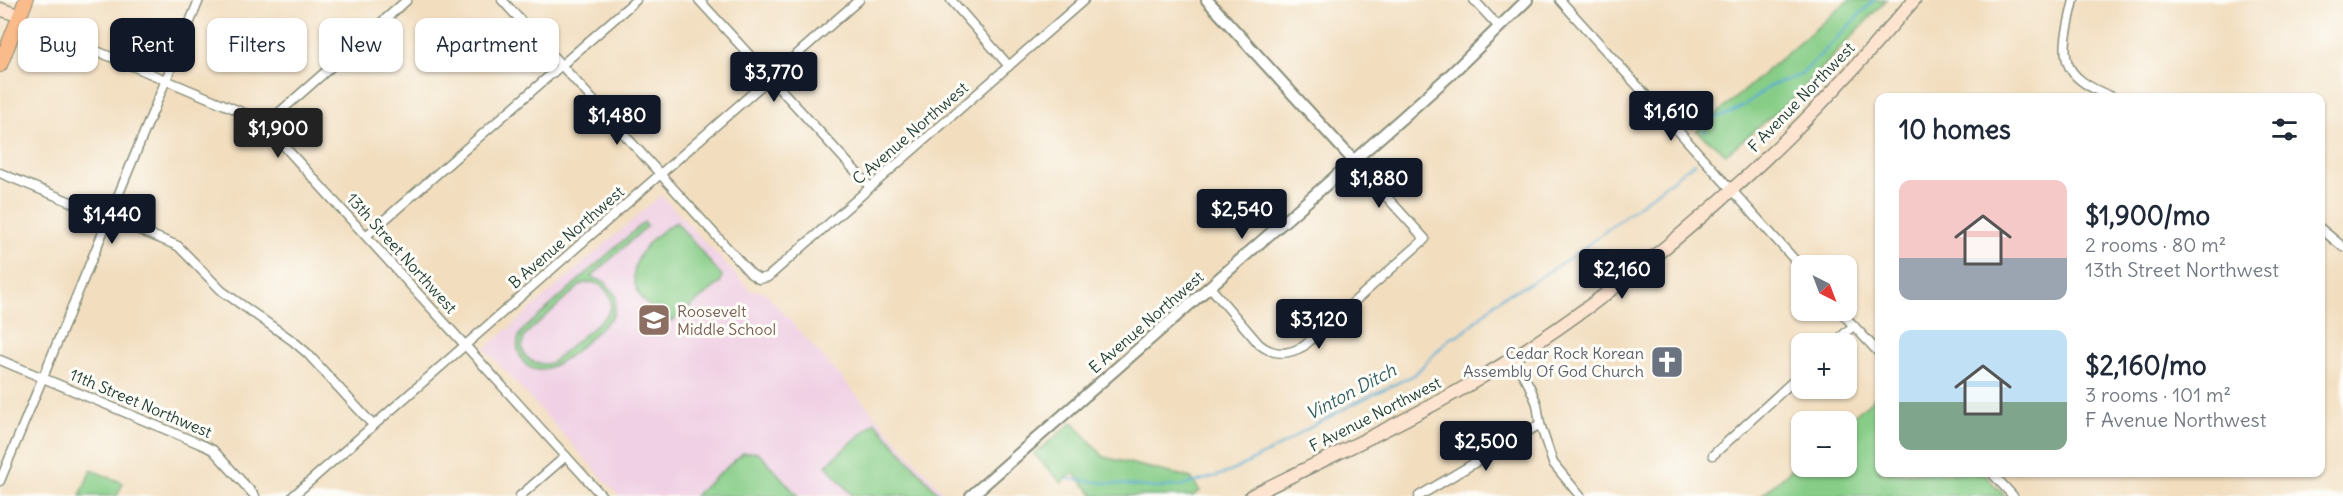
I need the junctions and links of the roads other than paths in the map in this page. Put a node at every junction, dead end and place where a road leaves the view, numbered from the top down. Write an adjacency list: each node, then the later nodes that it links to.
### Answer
1 (26, 0): 17 (main road)
2 (199, 0): 24 (street)
3 (408, 0): 26 (street)
4 (502, 0): 21 (street)
5 (636, 0): 21 (street)
6 (699, 0): 23 (street)
7 (859, 0): 23 (street, B Avenue Northwest)
8 (951, 0): 22 (street)
9 (1084, 0): 22 (street, C Avenue Northwest)
10 (1207, 0): 27 (street)
11 (1474, 0): 18 (street)
12 (1527, 0): 18 (street, E Avenue Northwest)
13 (1560, 0): 31 (street)
14 (1914, 0): 31 (main road, F Avenue Northwest)
15 (2074, 0): 25 (street)
16 (0, 9): 17 (main road)
17 (20, 16): 20 (main road)
18 (1498, 26): 27 (street, E Avenue Northwest)
19 (98, 52): 24 (street, 13th Street Northwest)
20 (0, 65)
21 (560, 66): 29 (street); 34 (street)
22 (1009, 66): 30 (street, C Avenue Northwest)
23 (769, 78): 29 (street, B Avenue Northwest); 30 (street)
24 (166, 80): 26 (street, 13th Street Northwest); 32 (street)
25 (2102, 93)
26 (265, 125): 34 (street, 13th Street Northwest)
27 (1353, 160): 37 (street, E Avenue Northwest); 37 (street)
28 (0, 173): 32 (street)
29 (660, 174): 30 (street, C Avenue Northwest); 41 (street, B Avenue Northwest)
30 (870, 187)
31 (1733, 190): 36 (street); 43 (main road, F Avenue Northwest)
32 (109, 218): 45 (street); 48 (street)
33 (2325, 232): 35 (street)
34 (366, 236): 41 (street, 13th Street Northwest)
35 (2343, 248)
36 (1791, 256)
37 (1210, 286): 57 (street, E Avenue Northwest)
38 (1849, 321): 39 (street)
39 (1853, 326): 40 (street); 42 (street)
40 (1845, 333)
41 (465, 345): 48 (street, B Avenue Northwest); 50 (street, 13th Street Northwest)
42 (1875, 349)
43 (1512, 357): 47 (street); 58 (main road, F Avenue Northwest)
44 (0, 360): 45 (street, 11th Street Northwest)
45 (43, 378): 52 (street); 53 (street, 11th Street Northwest)
46 (1791, 383): 49 (street)
47 (1540, 424): 59 (street); 60 (street)
48 (373, 425): 54 (street, B Avenue Northwest)
49 (1713, 455)
50 (566, 456): 55 (street); 56 (street, 13th Street Northwest)
51 (1996, 477): 61 (street)
52 (0, 481)
53 (255, 496)
54 (293, 496)
55 (520, 496)
56 (602, 496)
57 (970, 496)
58 (1251, 496)
59 (1419, 496)
60 (1580, 496)
61 (2013, 496)

